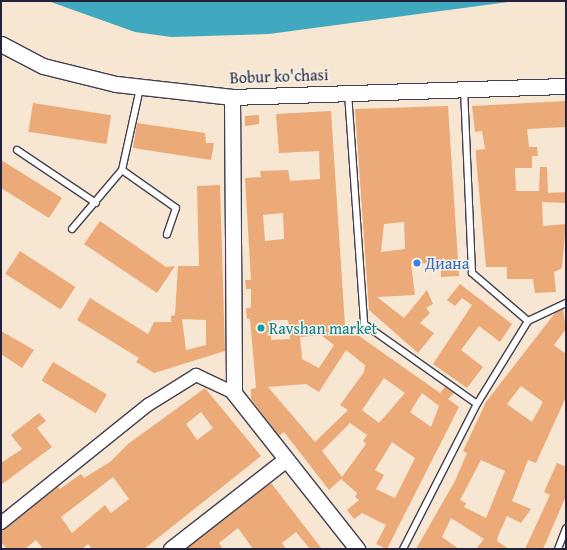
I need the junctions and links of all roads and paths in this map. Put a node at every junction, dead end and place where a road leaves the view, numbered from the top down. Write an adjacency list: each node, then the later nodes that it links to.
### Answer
1 (1, 44): 3 (street, Bobur ko'chasi)
2 (566, 86): 4 (street, Bobur ko'chasi)
3 (140, 88): 6 (street, Bobur ko'chasi); 8 (lane)
4 (464, 88): 5 (street, Bobur ko'chasi); 13 (lane)
5 (348, 91): 6 (street, Bobur ko'chasi); 15 (lane)
6 (232, 97): 14 (street)
7 (17, 150): 9 (lane)
8 (122, 170): 9 (lane); 11 (lane)
9 (96, 203): 10 (lane)
10 (72, 229)
11 (167, 234)
12 (566, 303): 13 (lane)
13 (528, 321): 15 (lane)
14 (234, 393): 16 (street); 17 (street)
15 (477, 404): 21 (lane)
16 (286, 458): 19 (street); 20 (street)
17 (1, 523)
18 (566, 528): 22 (lane)
19 (171, 549)
20 (357, 549)
21 (403, 549)
22 (558, 549)

